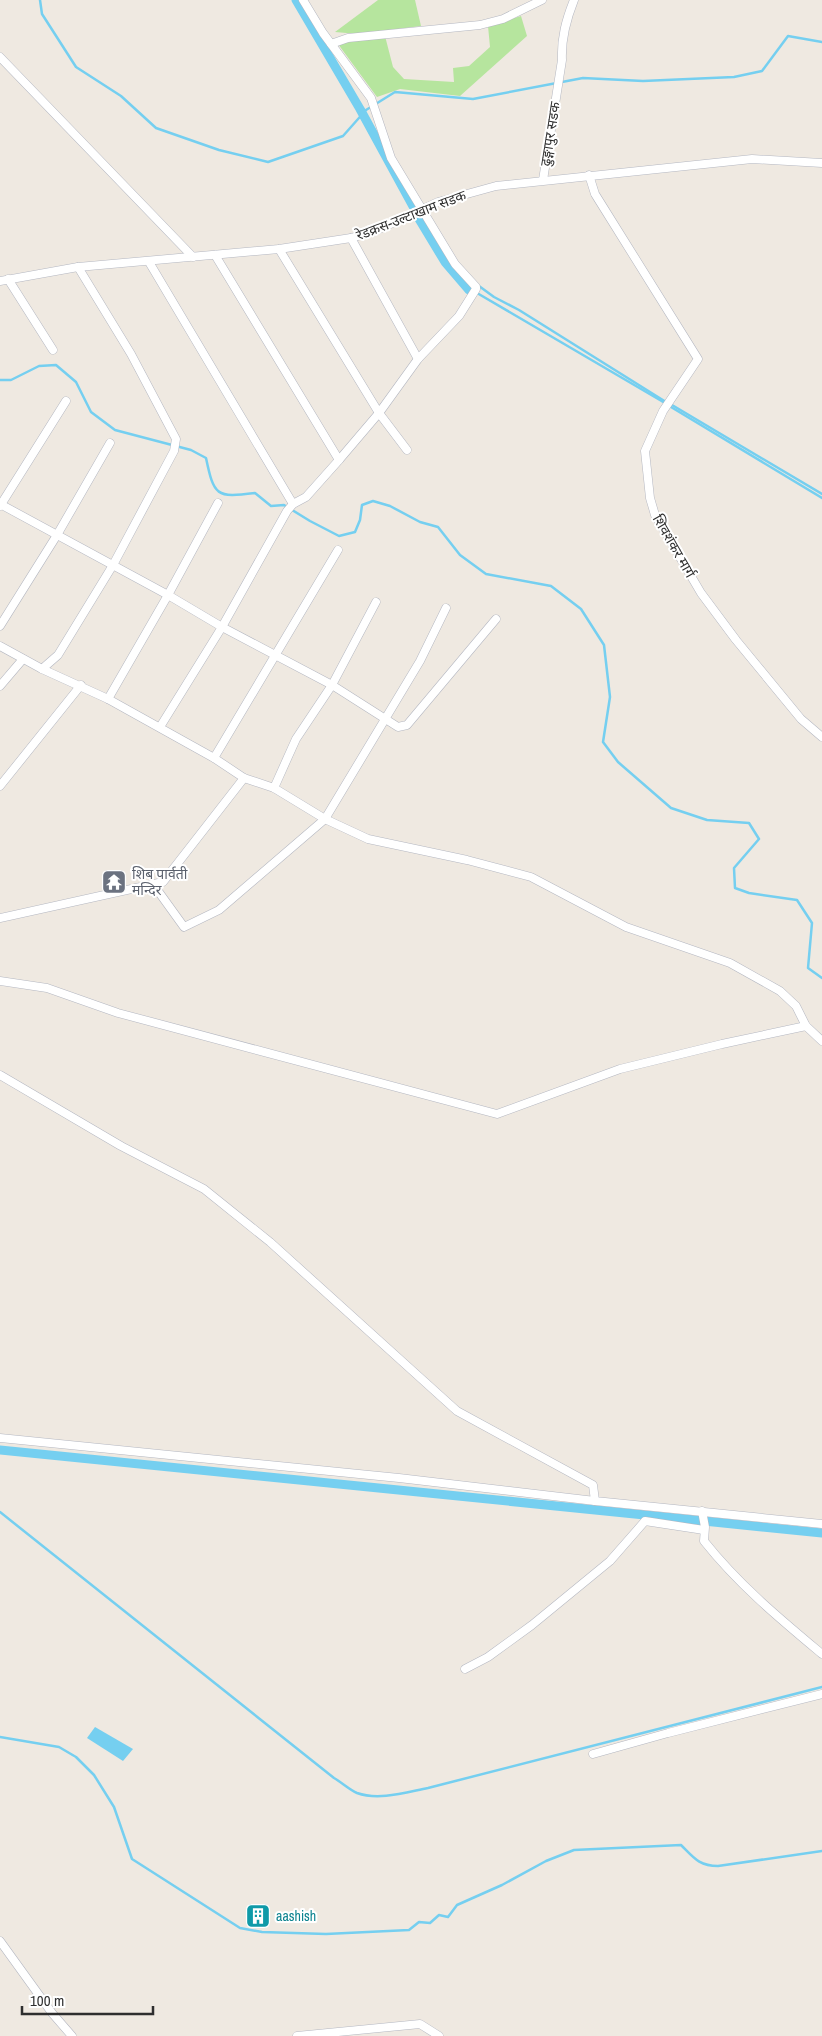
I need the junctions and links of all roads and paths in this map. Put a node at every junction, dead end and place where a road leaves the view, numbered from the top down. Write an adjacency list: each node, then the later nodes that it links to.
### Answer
1 (303, 0): 4 (street)
2 (542, 0): 4 (street)
3 (574, 0): 8 (street, ढुङ्गापुर सडक)
4 (331, 44): 9 (street)
5 (0, 57): 13 (street)
6 (822, 163): 7 (street, रेडक्रस-उल्टाखाम सडक)
7 (589, 175): 8 (street, रेडक्रस-उल्टाखाम सडक); 46 (street, शिवशंकर मार्ग)
8 (543, 180): 9 (street, रेडक्रस-उल्टाखाम सडक)
9 (422, 209): 10 (street, रेडक्रस-उल्टाखाम सडक); 18 (street)
10 (350, 238): 11 (street, रेडक्रस-उल्टाखाम सडक); 18 (street)
11 (279, 249): 12 (street, रेडक्रस-उल्टाखाम सडक); 20 (street)
12 (215, 254): 13 (street, रेडक्रस-उल्टाखाम सडक); 23 (street)
13 (192, 257): 14 (street, रेडक्रस-उल्टाखाम सडक)
14 (149, 262): 15 (street, रेडक्रस-उल्टाखाम सडक); 25 (street)
15 (78, 267): 16 (street, रेडक्रस-उल्टाखाम सडक); 29 (street)
16 (4, 280): 17 (street)
17 (53, 350)
18 (418, 359): 20 (street)
19 (66, 402): 26 (street)
20 (379, 413): 22 (street); 23 (street)
21 (110, 443): 27 (street)
22 (407, 450)
23 (339, 460): 25 (street)
24 (218, 503): 30 (street)
25 (293, 504): 35 (street)
26 (0, 505): 27 (street)
27 (57, 535): 29 (street); 34 (street)
28 (338, 550): 37 (street)
29 (113, 565): 30 (street); 39 (street)
30 (168, 595): 35 (street); 43 (street)
31 (376, 602): 41 (street)
32 (446, 608): 44 (street)
33 (496, 619): 44 (street)
34 (0, 626)
35 (222, 627): 37 (street); 45 (street)
36 (0, 646): 38 (street)
37 (275, 655): 41 (street); 47 (street)
38 (23, 659): 39 (street); 42 (street)
39 (42, 669): 40 (street)
40 (81, 685): 43 (street); 49 (street)
41 (332, 685): 44 (street); 50 (street)
42 (0, 686)
43 (108, 699): 45 (street)
44 (384, 720): 51 (street)
45 (160, 727): 47 (street)
46 (822, 737)
47 (214, 758): 48 (street)
48 (244, 778): 50 (street); 52 (street)
49 (0, 786)
50 (274, 788): 51 (street)
51 (325, 819): 52 (street); 55 (street)
52 (153, 884): 53 (street)
53 (0, 918)
54 (0, 981): 55 (street)
55 (806, 1026): 56 (street)
56 (822, 1041)
57 (0, 1075): 59 (street)
58 (0, 1438): 59 (street)
59 (595, 1501): 60 (street)
60 (702, 1514): 61 (street); 62 (street)
61 (822, 1524)
62 (705, 1529): 63 (street); 64 (street)
63 (822, 1654)
64 (465, 1670)
65 (822, 1694): 66 (street)
66 (593, 1754)
67 (0, 1941): 68 (street)
68 (72, 2036)
69 (297, 2036): 70 (street)
70 (439, 2036)

